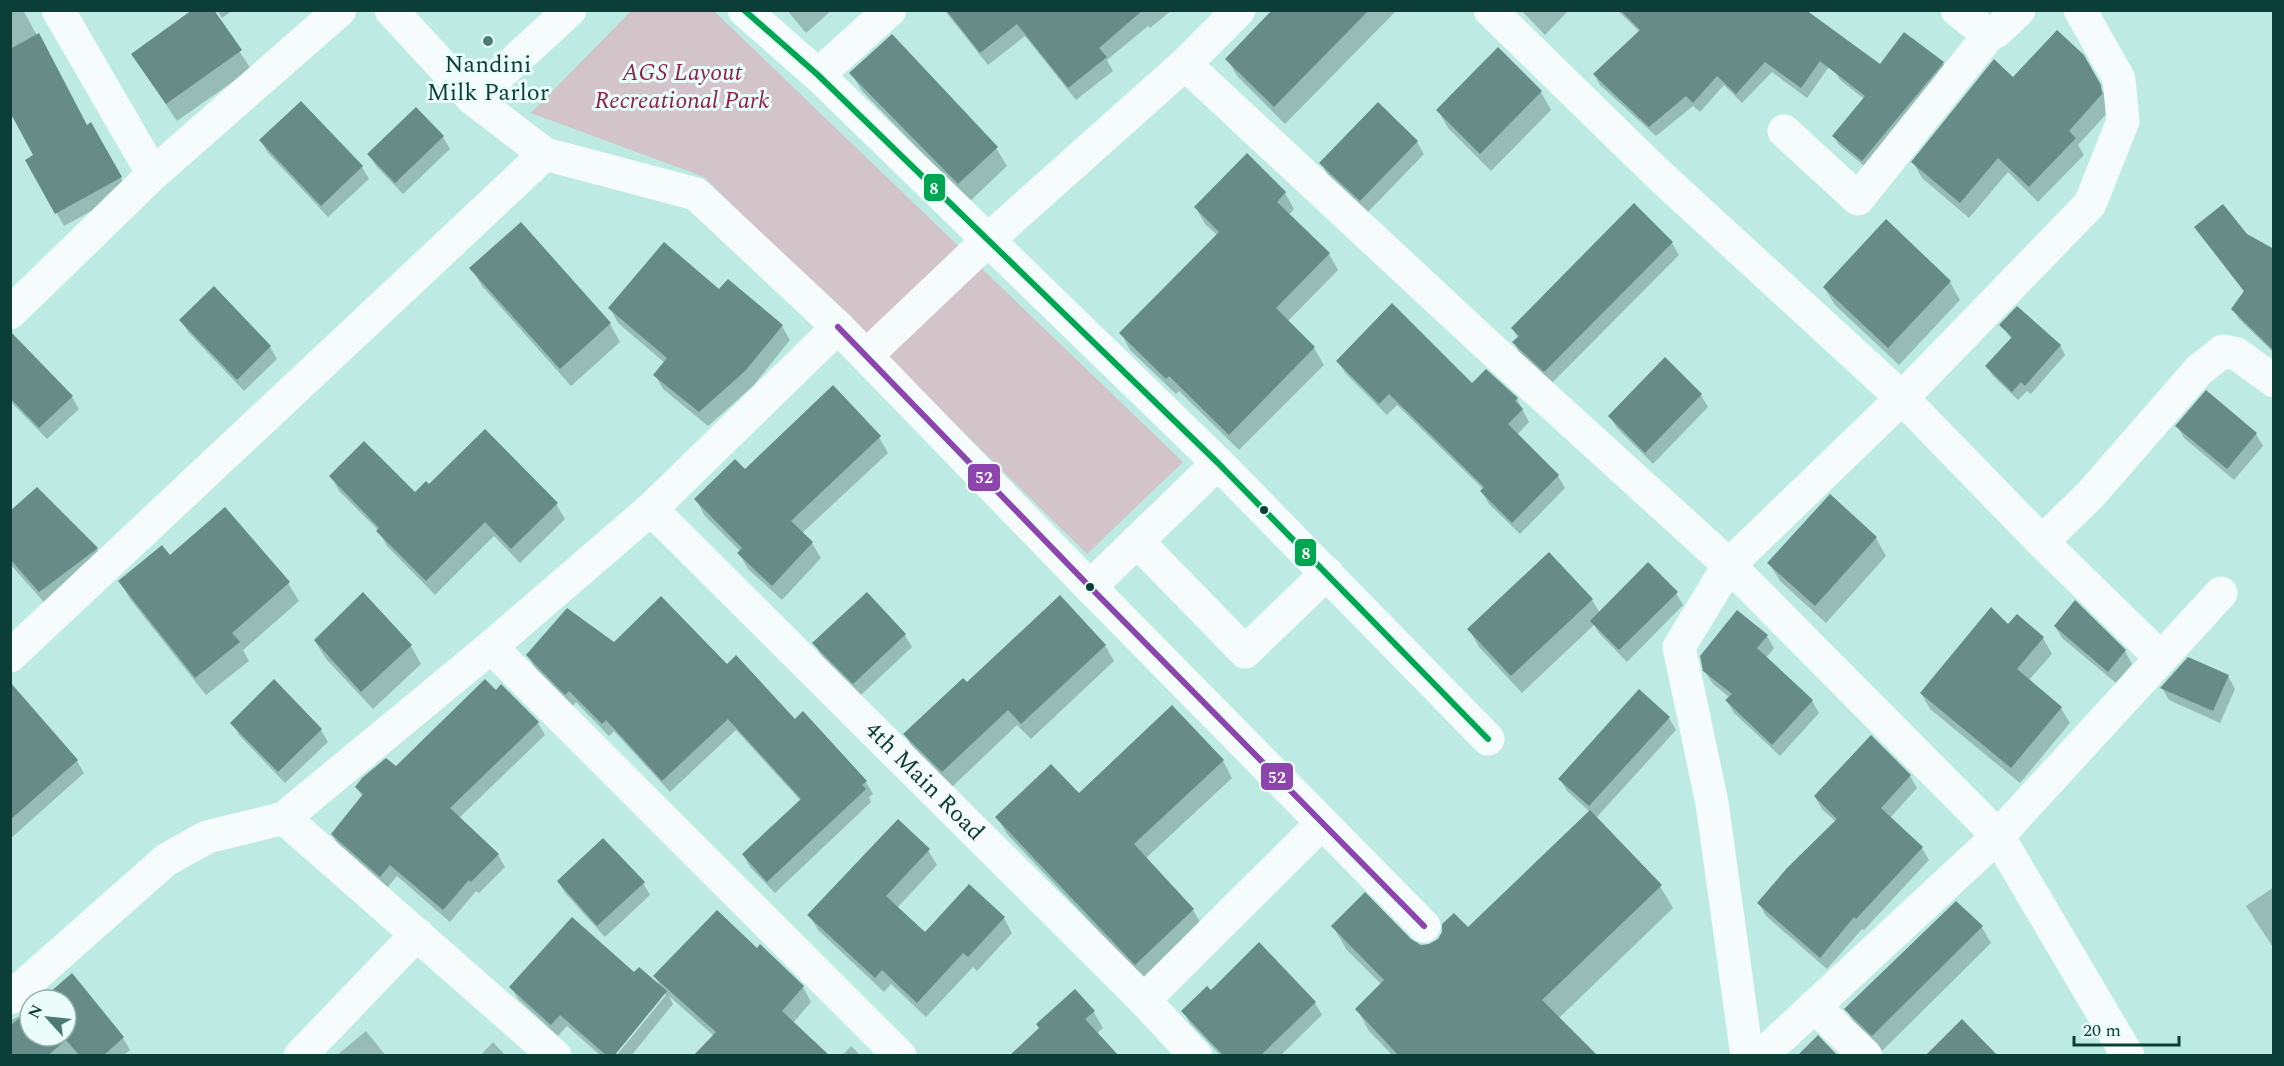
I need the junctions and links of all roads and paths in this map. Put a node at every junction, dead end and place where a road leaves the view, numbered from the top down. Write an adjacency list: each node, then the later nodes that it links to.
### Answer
1 (58, 10): 18 (street)
2 (340, 10): 18 (street)
3 (391, 10): 15 (street)
4 (570, 10): 15 (street)
5 (744, 10): 14 (street)
6 (890, 10): 14 (street)
7 (1239, 10): 13 (street)
8 (1490, 10): 24 (street)
9 (1958, 10): 12 (street)
10 (2019, 10): 12 (street)
11 (2080, 10): 24 (street)
12 (1989, 35): 16 (street)
13 (1185, 64): 19 (street); 29 (street)
14 (818, 75): 19 (street)
15 (473, 99): 17 (street)
16 (1784, 131)
17 (545, 154): 21 (street); 34 (street)
18 (153, 174): 20 (street)
19 (988, 240): 22 (street); 25 (street)
20 (10, 313)
21 (838, 327): 22 (street); 26 (street)
22 (866, 356): 31 (street)
23 (2274, 381): 28 (street)
24 (1902, 398): 28 (street); 29 (street)
25 (1218, 463): 27 (street); 30 (street)
26 (651, 509): 33 (street); 43 (street, 4th Main Road)
27 (1137, 541): 30 (street); 31 (street)
28 (2042, 542): 35 (street)
29 (1729, 564): 39 (street); 49 (street)
30 (1327, 573): 36 (street)
31 (1090, 586): 38 (street)
32 (2221, 593): 35 (street)
33 (491, 647): 37 (street); 47 (street)
34 (10, 656)
35 (2161, 658): 39 (street)
36 (1488, 739)
37 (284, 818): 41 (street); 42 (street)
38 (1322, 823): 40 (street); 43 (street)
39 (1998, 836): 44 (street); 52 (street)
40 (1424, 926)
41 (417, 934): 45 (street); 46 (street)
42 (10, 998)
43 (1144, 1000): 48 (street, 4th Main Road)
44 (1814, 1006): 50 (street); 51 (street)
45 (300, 1056)
46 (555, 1056)
47 (900, 1056)
48 (1196, 1056)
49 (1747, 1056)
50 (1761, 1056)
51 (1866, 1056)
52 (2128, 1056)

